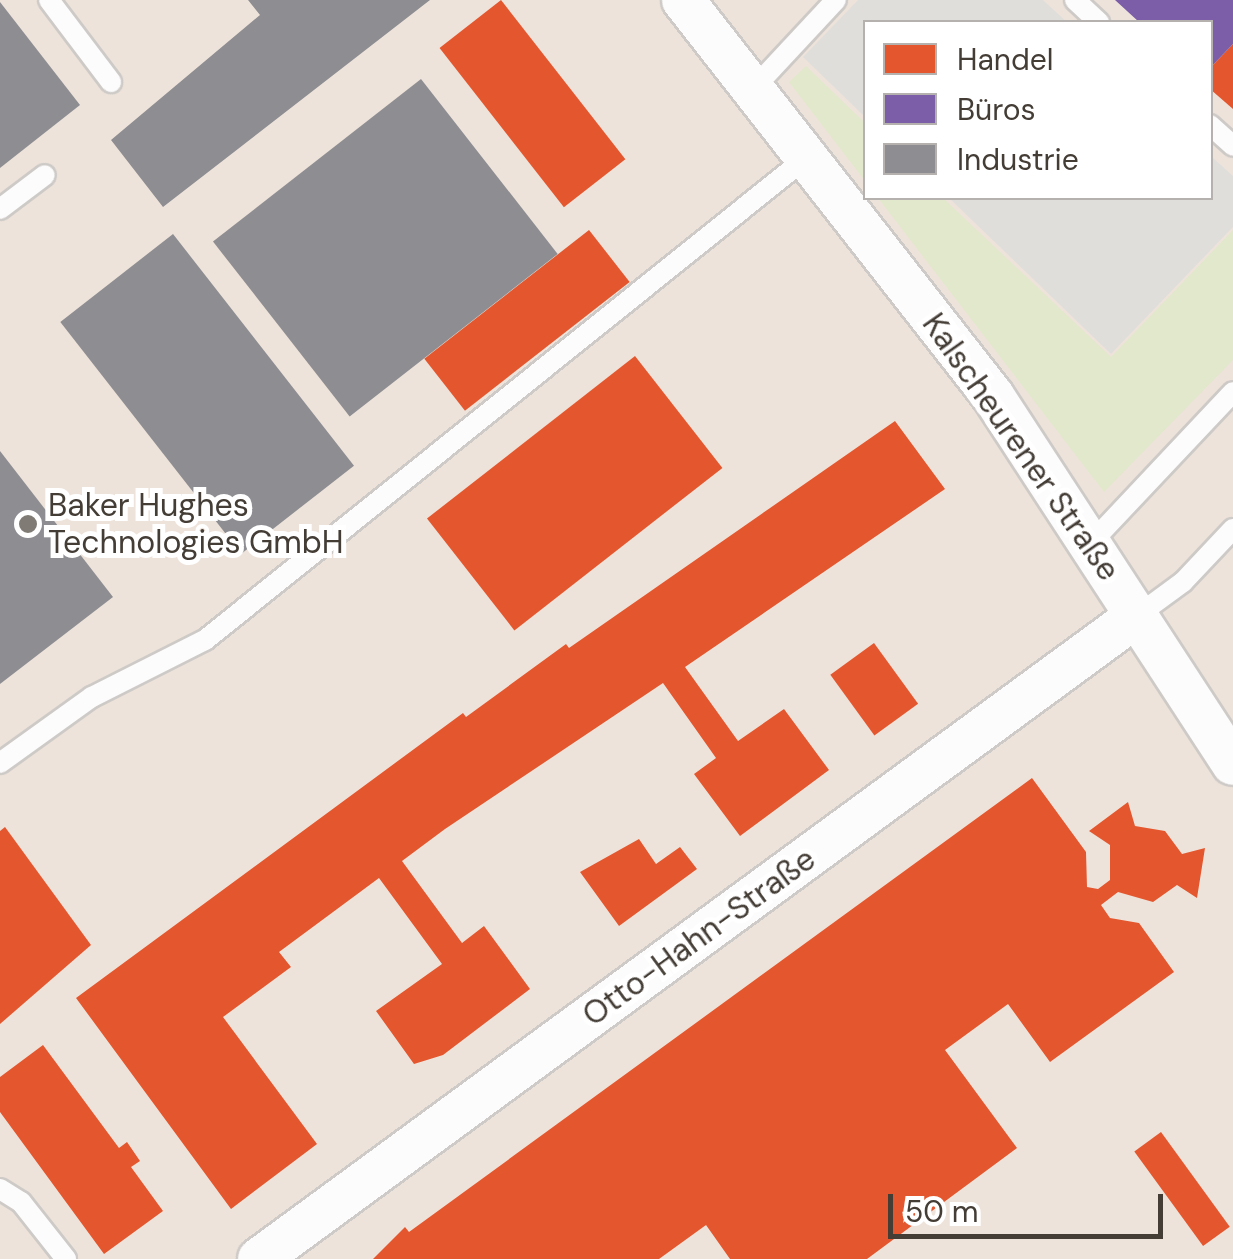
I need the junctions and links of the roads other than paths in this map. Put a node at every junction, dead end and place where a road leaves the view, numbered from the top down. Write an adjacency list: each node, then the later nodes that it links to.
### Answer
1 (49, 0): 6 (lane)
2 (683, 0): 7 (street, Kalscheurener Straße)
3 (836, 0): 7 (lane)
4 (1074, 0): 5 (lane)
5 (1097, 20)
6 (111, 82)
7 (752, 90): 10 (street, Kalscheurener Straße)
8 (1213, 128): 9 (lane)
9 (1233, 146)
10 (806, 158): 15 (street, Kalscheurener Straße); 17 (lane)
11 (46, 176): 12 (lane)
12 (0, 210)
13 (1233, 392): 15 (lane)
14 (1233, 529): 16 (lane)
15 (1089, 545): 16 (street, Kalscheurener Straße)
16 (1138, 615): 18 (street, Kalscheurener Straße); 21 (street, Otto-Hahn-Straße)
17 (0, 763)
18 (1233, 764)
19 (0, 1189): 20 (lane)
20 (66, 1259)
21 (259, 1259)

